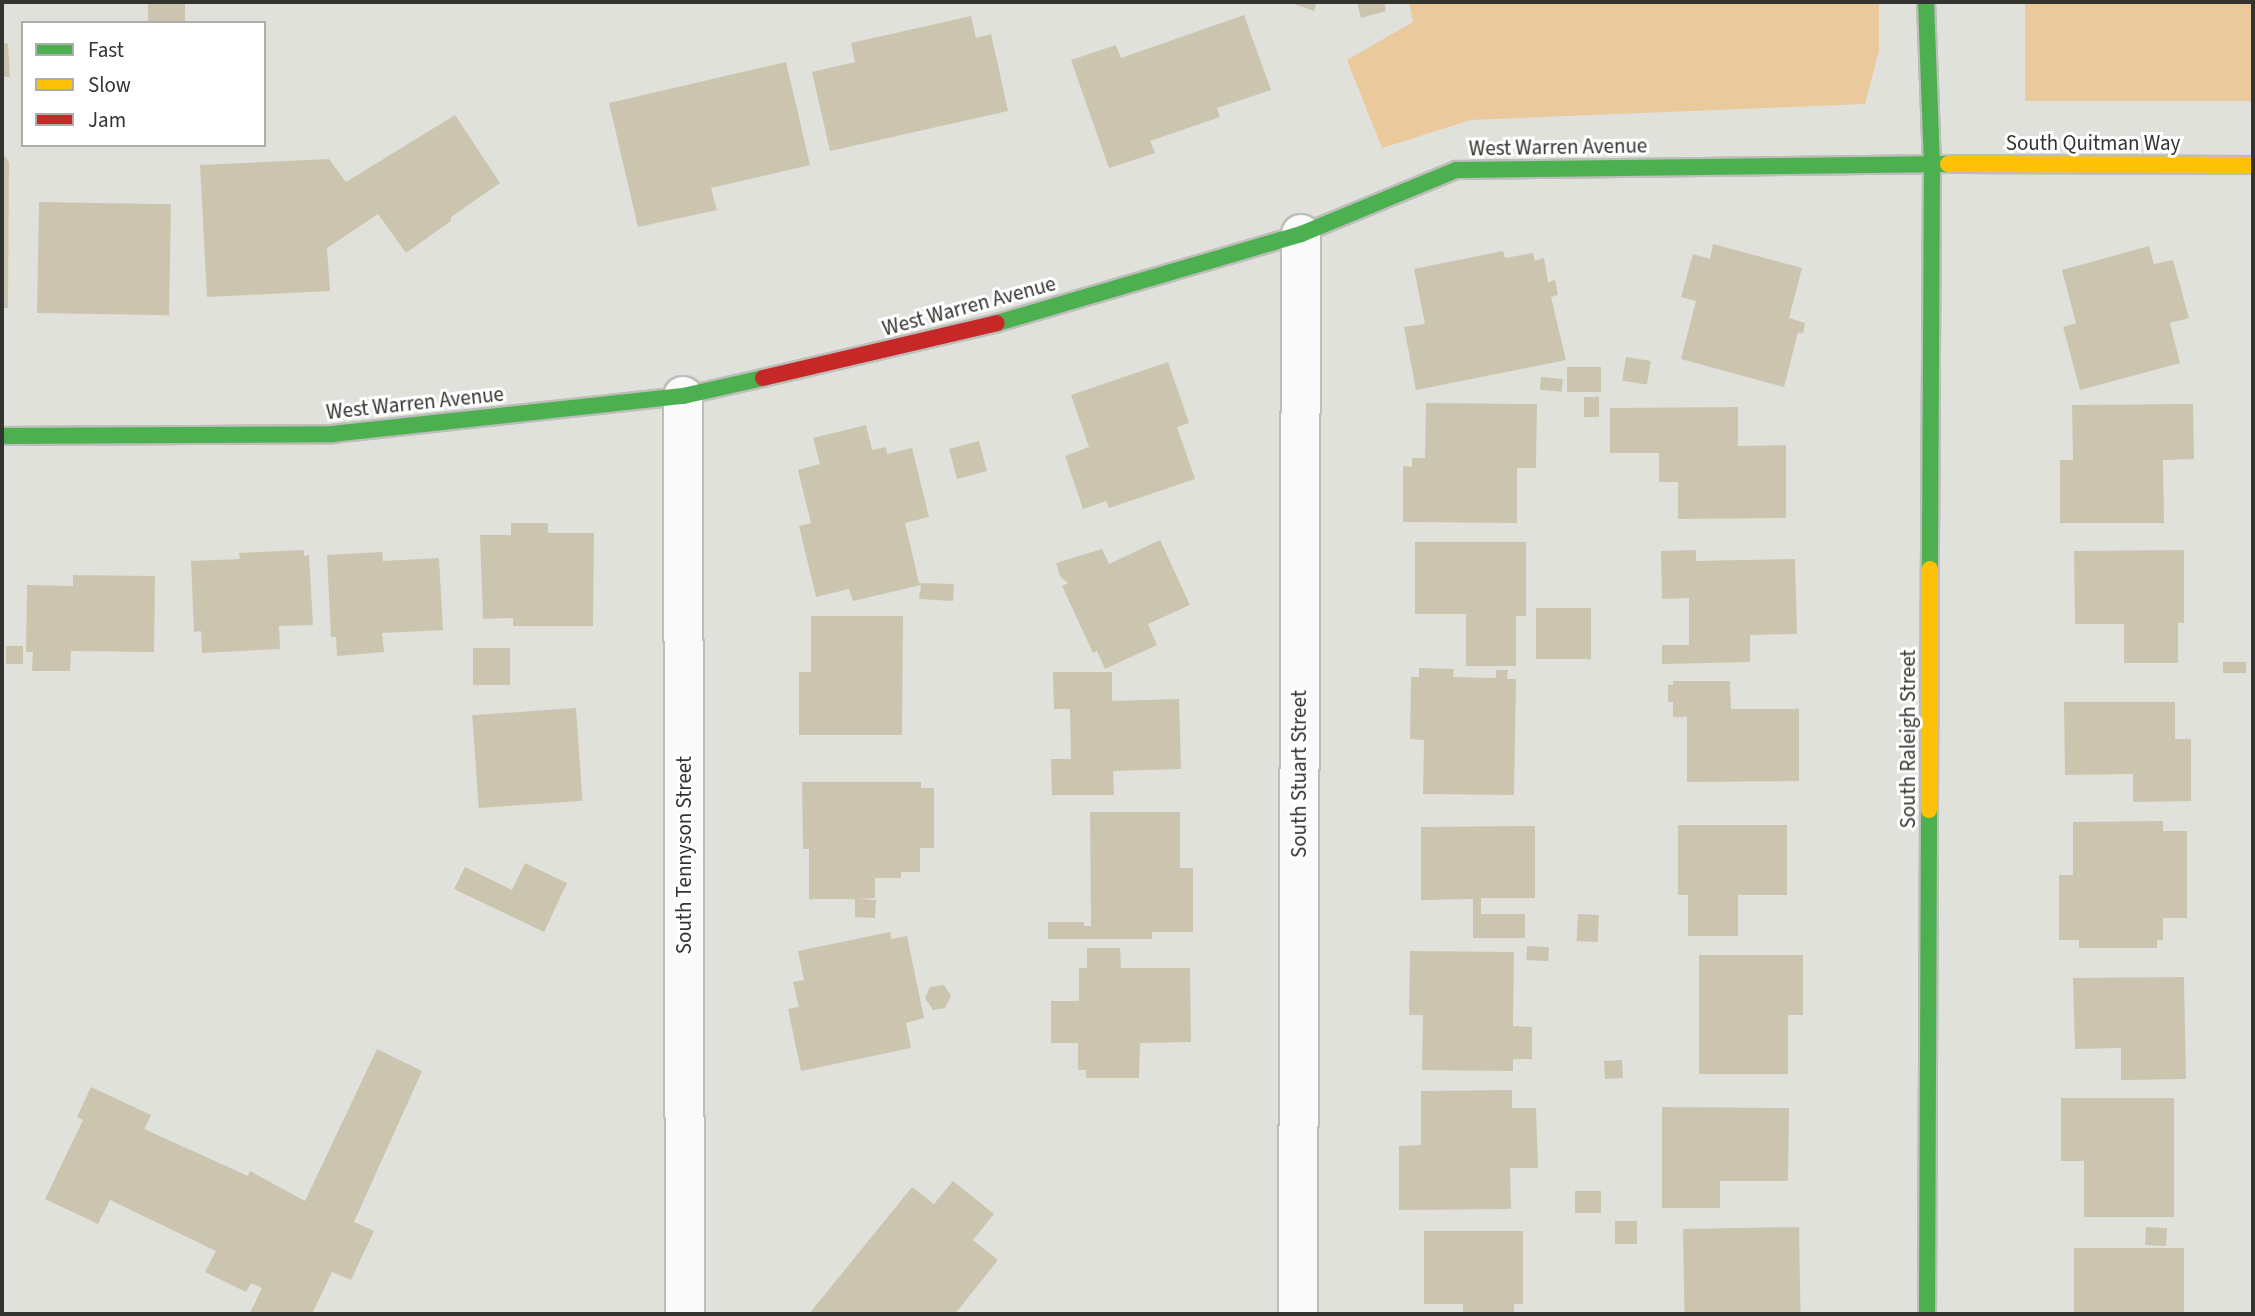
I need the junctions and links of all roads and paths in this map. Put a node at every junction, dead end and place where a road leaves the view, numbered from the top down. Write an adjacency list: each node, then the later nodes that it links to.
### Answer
1 (1926, 2): 2 (street)
2 (1932, 164): 3 (street, South Quitman Way); 4 (street, West Warren Avenue); 9 (street, South Raleigh Street)
3 (2253, 165)
4 (1301, 234): 5 (street, West Warren Avenue); 8 (street, South Stuart Street)
5 (683, 396): 6 (street, West Warren Avenue); 7 (street, South Tennyson Street)
6 (2, 436)
7 (685, 1314)
8 (1298, 1314)
9 (1927, 1314)

